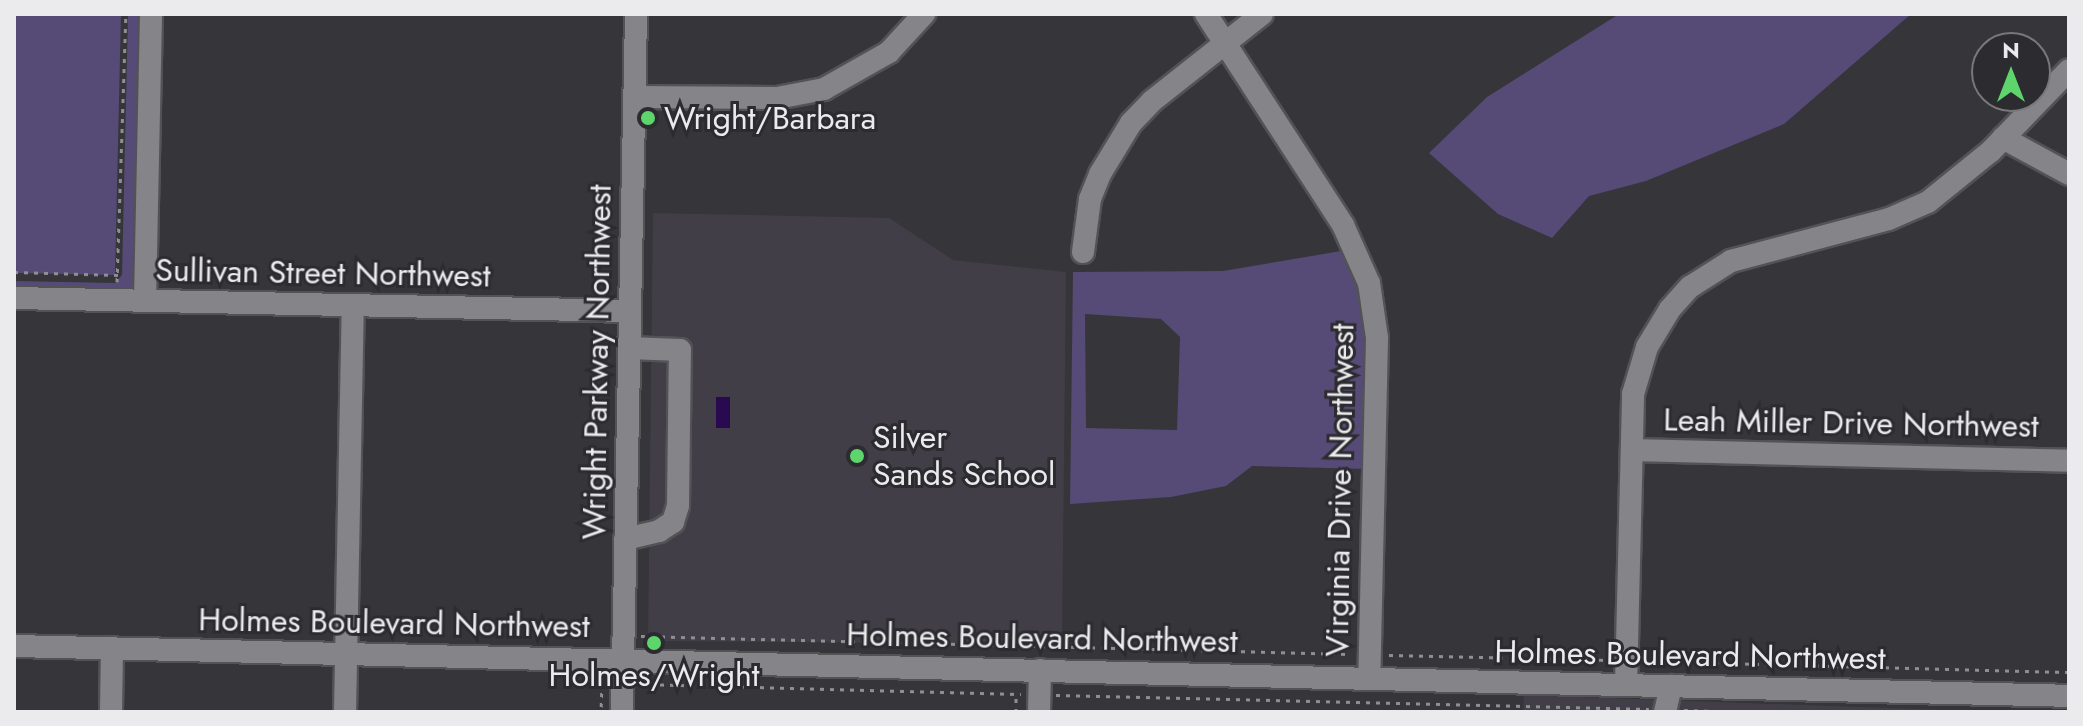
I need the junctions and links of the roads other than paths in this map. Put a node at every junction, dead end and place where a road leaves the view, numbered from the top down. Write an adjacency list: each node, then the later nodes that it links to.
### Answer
1 (151, 14): 13 (street)
2 (636, 14): 8 (street, Wright Parkway Northwest)
3 (924, 14): 8 (street)
4 (1206, 14): 6 (street, Virginia Drive Northwest)
5 (1262, 14): 6 (street)
6 (1225, 43): 11 (street); 25 (street, Virginia Drive Northwest)
7 (2069, 70): 9 (street)
8 (635, 97): 15 (street, Wright Parkway Northwest)
9 (2003, 138): 10 (street); 17 (street)
10 (2069, 174)
11 (1083, 252)
12 (14, 298): 13 (street, Sullivan Street Northwest)
13 (145, 301): 14 (street, Sullivan Street Northwest)
14 (353, 306): 15 (street, Sullivan Street Northwest); 22 (street)
15 (630, 311): 16 (street, Wright Parkway Northwest)
16 (629, 348): 19 (street, Wright Parkway Northwest); 19 (street)
17 (1632, 450): 18 (street, Leah Miller Drive Northwest); 26 (street)
18 (2069, 461)
19 (625, 539): 23 (street, Wright Parkway Northwest)
20 (14, 646): 21 (street, Holmes Boulevard Northwest)
21 (112, 648): 22 (street, Holmes Boulevard Northwest); 33 (street)
22 (346, 654): 23 (street, Holmes Boulevard Northwest); 34 (street)
23 (623, 660): 24 (street, Holmes Boulevard Northwest); 35 (street, Wright Parkway Northwest)
24 (1040, 670): 25 (street, Holmes Boulevard Northwest); 29 (street)
25 (1369, 679): 26 (street, Holmes Boulevard Northwest)
26 (1626, 685): 27 (street, Holmes Boulevard Northwest)
27 (1671, 686): 30 (street, Holmes Boulevard Northwest); 32 (street)
28 (2069, 696): 31 (street, Holmes Boulevard Northwest)
29 (1031, 700)
30 (1908, 702): 31 (street, Holmes Boulevard Northwest)
31 (1956, 703)
32 (1666, 711)
33 (111, 712)
34 (345, 712)
35 (622, 712)

